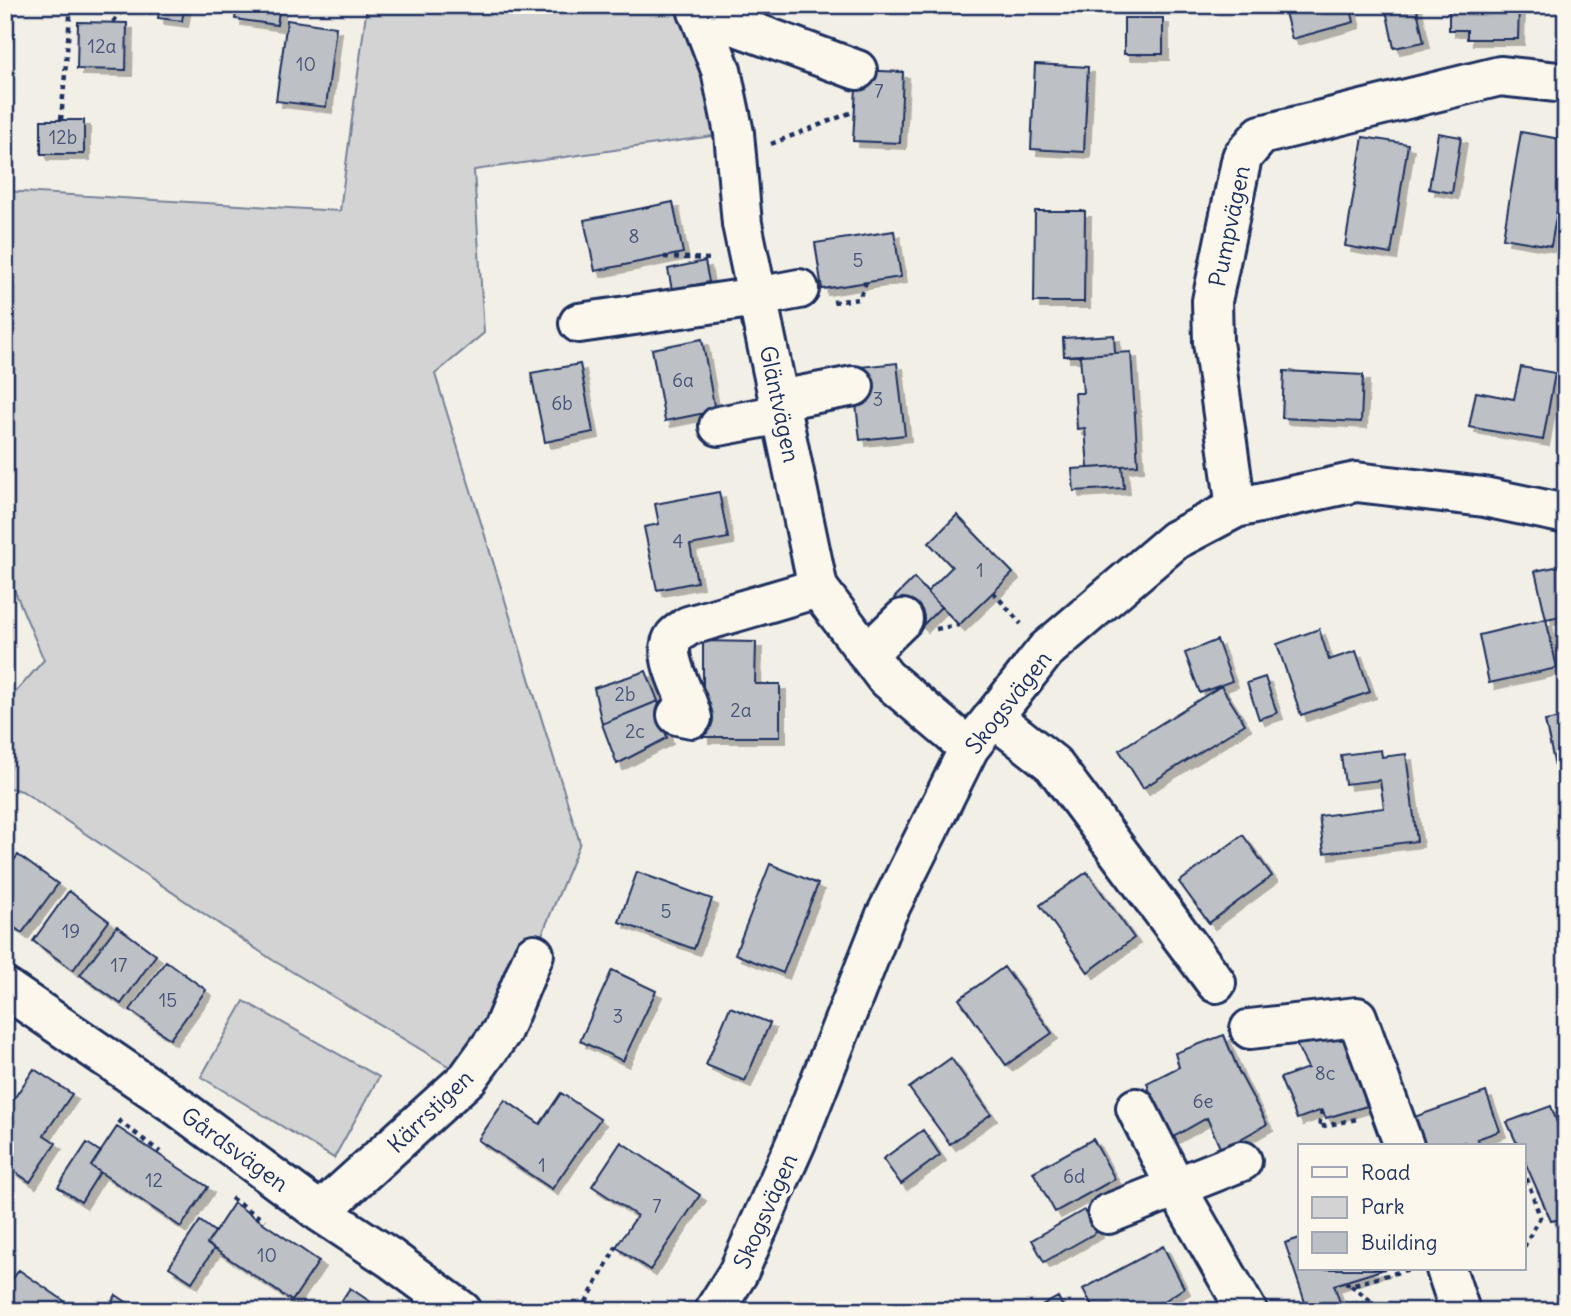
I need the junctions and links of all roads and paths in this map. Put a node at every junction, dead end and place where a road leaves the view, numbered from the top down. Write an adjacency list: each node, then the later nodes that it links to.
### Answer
1 (71, 5): 8 (path)
2 (127, 5): 4 (path)
3 (697, 9): 5 (street); 9 (street, Gläntvägen)
4 (113, 22)
5 (857, 70)
6 (1566, 83): 18 (street, Pumpvägen)
7 (855, 111): 9 (path)
8 (61, 120)
9 (736, 158): 10 (street, Gläntvägen)
10 (733, 249): 11 (path); 13 (street, Gläntvägen)
11 (664, 257)
12 (799, 289): 13 (street)
13 (757, 297): 14 (street); 16 (street, Gläntvägen)
14 (579, 323)
15 (854, 386): 16 (street)
16 (780, 407): 17 (street); 20 (street, Gläntvägen)
17 (719, 426)
18 (1236, 508): 19 (street, Skogsvägen); 24 (street, Skogsvägen)
19 (1566, 514)
20 (818, 588): 22 (street, Gläntvägen); 23 (street)
21 (903, 619): 22 (street)
22 (867, 653): 25 (street, Gläntvägen)
23 (677, 715)
24 (993, 717): 25 (street, Skogsvägen); 27 (street)
25 (970, 748): 45 (street, Skogsvägen)
26 (534, 954): 38 (street, Kärrstigen)
27 (1216, 983)
28 (5, 988): 38 (street, Gårdsvägen)
29 (1250, 1029): 33 (street)
30 (1136, 1108): 37 (street)
31 (1322, 1110): 33 (path)
32 (118, 1120): 34 (path)
33 (1398, 1129)
34 (160, 1152)
35 (1242, 1161): 37 (street)
36 (1526, 1172): 40 (path)
37 (1176, 1187): 39 (street); 46 (street)
38 (320, 1212): 43 (street, Gårdsvägen)
39 (1108, 1214)
40 (1526, 1243)
41 (616, 1248): 44 (path)
42 (1440, 1285): 47 (path)
43 (462, 1311)
44 (581, 1311)
45 (714, 1311)
46 (1247, 1311)
47 (1382, 1311)

